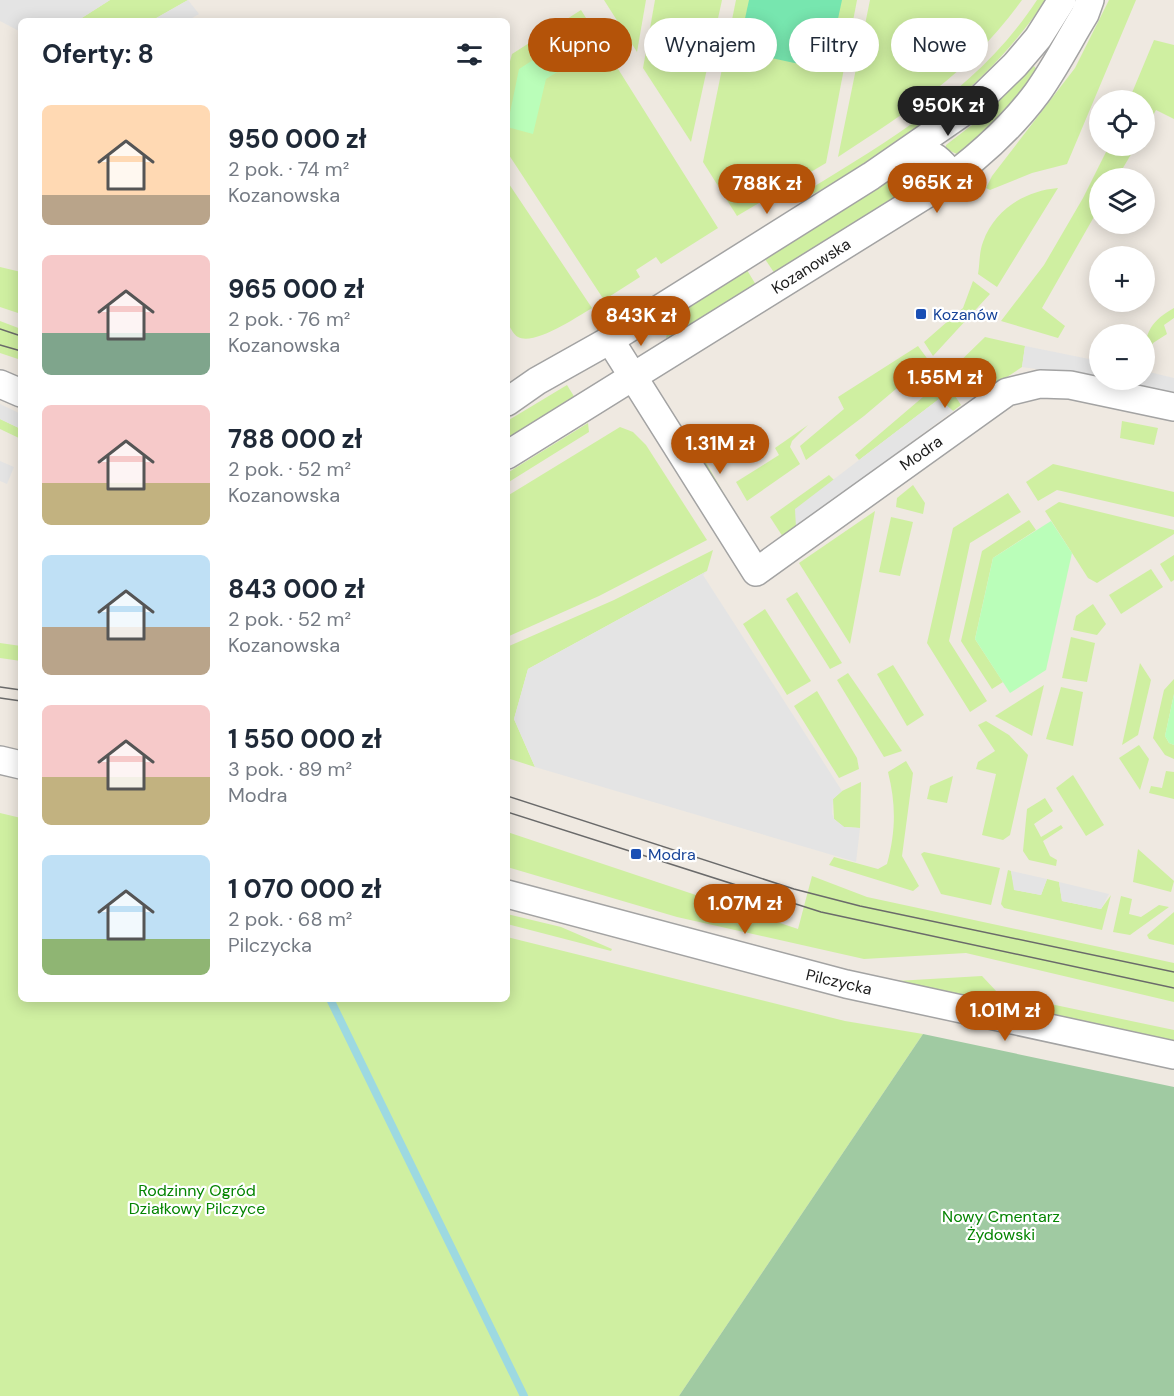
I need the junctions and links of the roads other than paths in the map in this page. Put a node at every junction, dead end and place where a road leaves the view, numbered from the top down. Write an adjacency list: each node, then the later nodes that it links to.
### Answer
1 (1062, 0): 3 (street)
2 (1090, 0): 4 (street, Kozanowska)
3 (913, 148): 4 (street); 5 (street)
4 (953, 176): 6 (street, Kozanowska)
5 (610, 340): 6 (street); 7 (street)
6 (633, 378): 12 (street, Modra); 13 (street, Kozanowska)
7 (537, 381): 9 (street); 11 (street)
8 (0, 384): 10 (street)
9 (510, 387)
10 (18, 392)
11 (510, 400)
12 (1174, 407)
13 (510, 453)
14 (0, 760): 15 (street)
15 (18, 764)
16 (510, 895): 17 (street, Pilczycka)
17 (1174, 1055)

